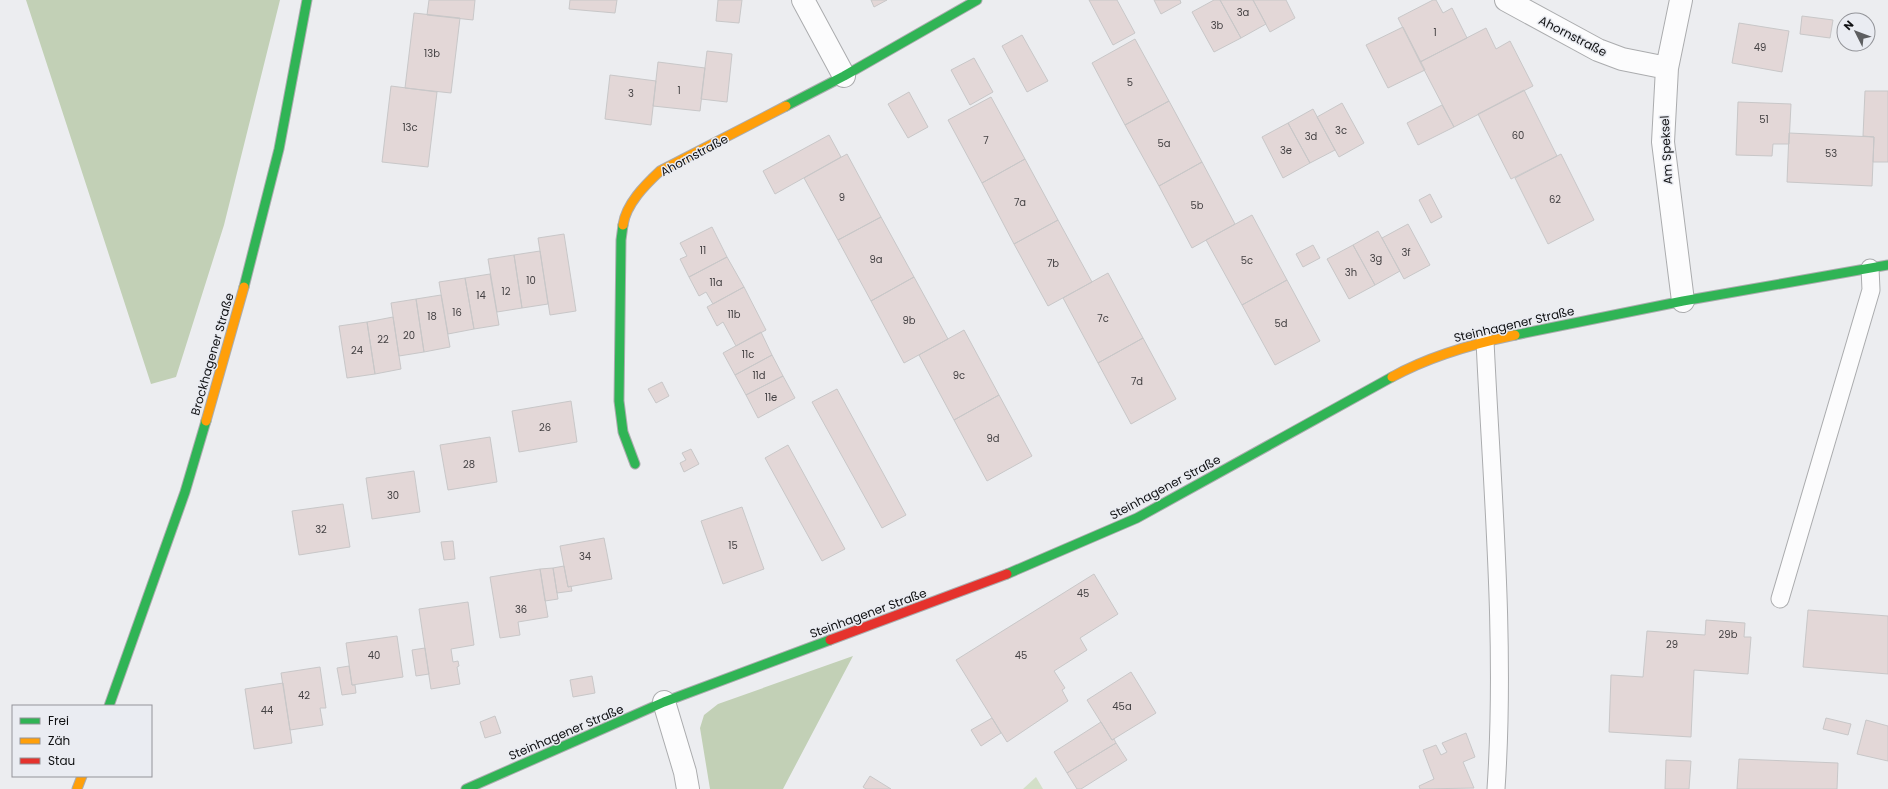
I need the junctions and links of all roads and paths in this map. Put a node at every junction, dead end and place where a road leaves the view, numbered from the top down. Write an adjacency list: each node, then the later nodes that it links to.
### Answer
1 (307, 0): 15 (main road, Brockhagener Straße)
2 (803, 0): 7 (street)
3 (977, 0): 7 (main road, Ahornstraße)
4 (1506, 0): 6 (street, Ahornstraße)
5 (1681, 0): 6 (street, Am Speksel)
6 (1667, 68): 10 (street, Am Speksel)
7 (844, 76): 12 (main road, Ahornstraße)
8 (1888, 265): 9 (main road, Steinhagener Straße)
9 (1870, 268): 10 (main road, Steinhagener Straße); 13 (lane)
10 (1683, 300): 11 (main road, Steinhagener Straße)
11 (1485, 341): 14 (main road, Steinhagener Straße); 20 (lane)
12 (636, 464)
13 (1780, 598)
14 (664, 702): 18 (main road, Steinhagener Straße); 19 (street)
15 (109, 705)
16 (82, 777): 17 (main road)
17 (77, 789)
18 (466, 789)
19 (688, 789)
20 (1496, 789)

